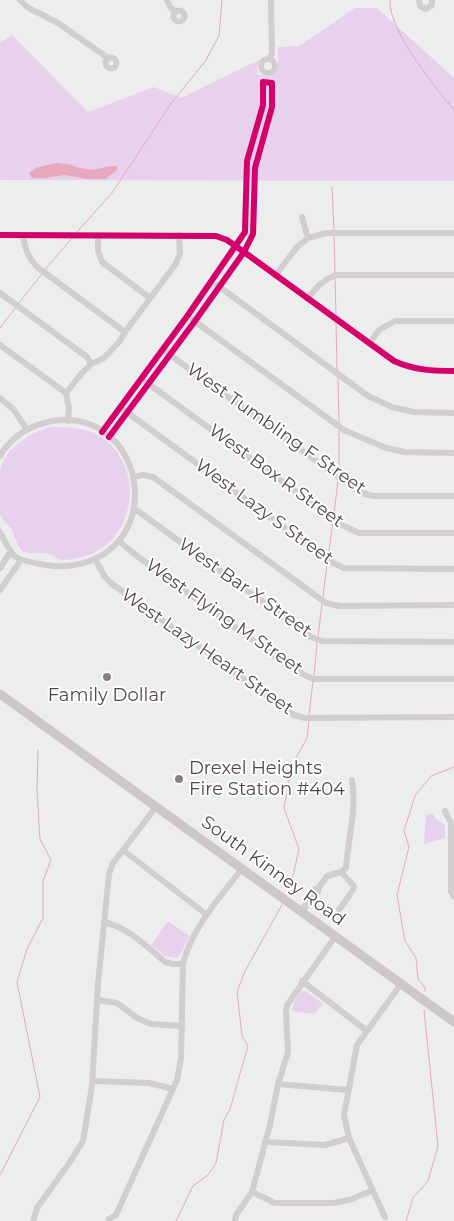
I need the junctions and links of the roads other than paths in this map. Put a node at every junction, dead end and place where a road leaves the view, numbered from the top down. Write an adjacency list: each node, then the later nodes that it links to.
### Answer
1 (20, 0): 7 (street)
2 (167, 0): 6 (street)
3 (271, 0): 8 (street)
4 (419, 0): 5 (street)
5 (432, 0)
6 (176, 12)
7 (108, 58)
8 (270, 59)
9 (257, 126): 10 (street); 10 (street); 11 (street)
10 (266, 128): 12 (street)
11 (251, 148): 12 (street); 13 (street)
12 (259, 150): 14 (street)
13 (246, 192): 14 (street); 22 (street)
14 (255, 192): 23 (street)
15 (302, 217): 21 (street)
16 (454, 233): 21 (street)
17 (98, 235): 18 (street); 20 (street); 29 (street)
18 (180, 235): 22 (street); 29 (street)
19 (0, 236): 20 (street)
20 (23, 236): 34 (street)
21 (308, 238): 25 (street)
22 (236, 246): 23 (street); 26 (street)
23 (244, 252): 25 (street); 27 (street)
24 (454, 275): 30 (street)
25 (276, 276): 30 (street)
26 (211, 282): 27 (street); 31 (street)
27 (219, 287): 32 (street); 47 (street)
28 (0, 293): 39 (street)
29 (150, 298): 34 (street)
30 (307, 299): 35 (street)
31 (188, 316): 32 (street); 37 (street)
32 (195, 321): 38 (street); 53 (street)
33 (454, 321): 35 (street)
34 (124, 332): 39 (street)
35 (369, 344): 40 (street)
36 (0, 345): 43 (street)
37 (162, 350): 38 (street, West Tumbling F Street); 41 (street)
38 (169, 355): 42 (street); 55 (street, West Tumbling F Street)
39 (91, 364): 43 (street)
40 (454, 371)
41 (141, 379): 42 (street, West Box R Street); 45 (street)
42 (148, 383): 46 (street); 58 (street, West Box R Street)
43 (66, 393): 48 (street)
44 (0, 398): 49 (street)
45 (120, 407): 46 (street, West Lazy S Street); 50 (street)
46 (127, 413): 51 (street); 64 (street, West Lazy S Street)
47 (454, 414)
48 (68, 421): 49 (street); 50 (street)
49 (27, 430): 52 (street)
50 (102, 432): 51 (street)
51 (109, 437): 54 (street)
52 (1, 452)
53 (454, 453)
54 (134, 477): 56 (street); 66 (street)
55 (454, 496)
56 (134, 509): 59 (street); 67 (street, West Bar X Street)
57 (0, 532): 60 (street)
58 (454, 533)
59 (119, 540): 61 (street); 68 (street, West Flying M Street)
60 (11, 551): 62 (street); 63 (street)
61 (95, 559): 62 (street); 70 (street, West Lazy Heart Street)
62 (22, 560): 65 (street)
63 (0, 568)
64 (454, 569)
65 (0, 590)
66 (454, 605)
67 (454, 642)
68 (454, 679)
69 (0, 694): 72 (main road, South Kinney Road)
70 (454, 717)
71 (352, 780): 76 (street)
72 (156, 807): 74 (street); 75 (main road, South Kinney Road)
73 (445, 811): 77 (street)
74 (123, 850): 80 (street); 81 (street)
75 (242, 869): 79 (main road, South Kinney Road); 80 (street)
76 (341, 872): 78 (street); 79 (street)
77 (454, 897)
78 (339, 910)
79 (302, 912): 82 (main road, South Kinney Road)
80 (207, 915): 83 (street)
81 (104, 922): 83 (street); 86 (street)
82 (335, 937): 84 (street); 85 (main road, South Kinney Road)
83 (183, 964): 88 (street)
84 (302, 981): 89 (street); 91 (street)
85 (401, 984): 87 (main road, South Kinney Road); 89 (street)
86 (97, 1000): 88 (street); 90 (street)
87 (454, 1022)
88 (182, 1026): 92 (street)
89 (367, 1031): 93 (street)
90 (92, 1081): 92 (street); 100 (street)
91 (278, 1084): 93 (street); 95 (street)
92 (173, 1089): 99 (street)
93 (348, 1090): 94 (street)
94 (349, 1138): 95 (street); 96 (street)
95 (265, 1142): 97 (street)
96 (373, 1190): 97 (street); 98 (street)
97 (252, 1192): 101 (street)
98 (385, 1217)
99 (109, 1219)
100 (33, 1221)
101 (235, 1221)

